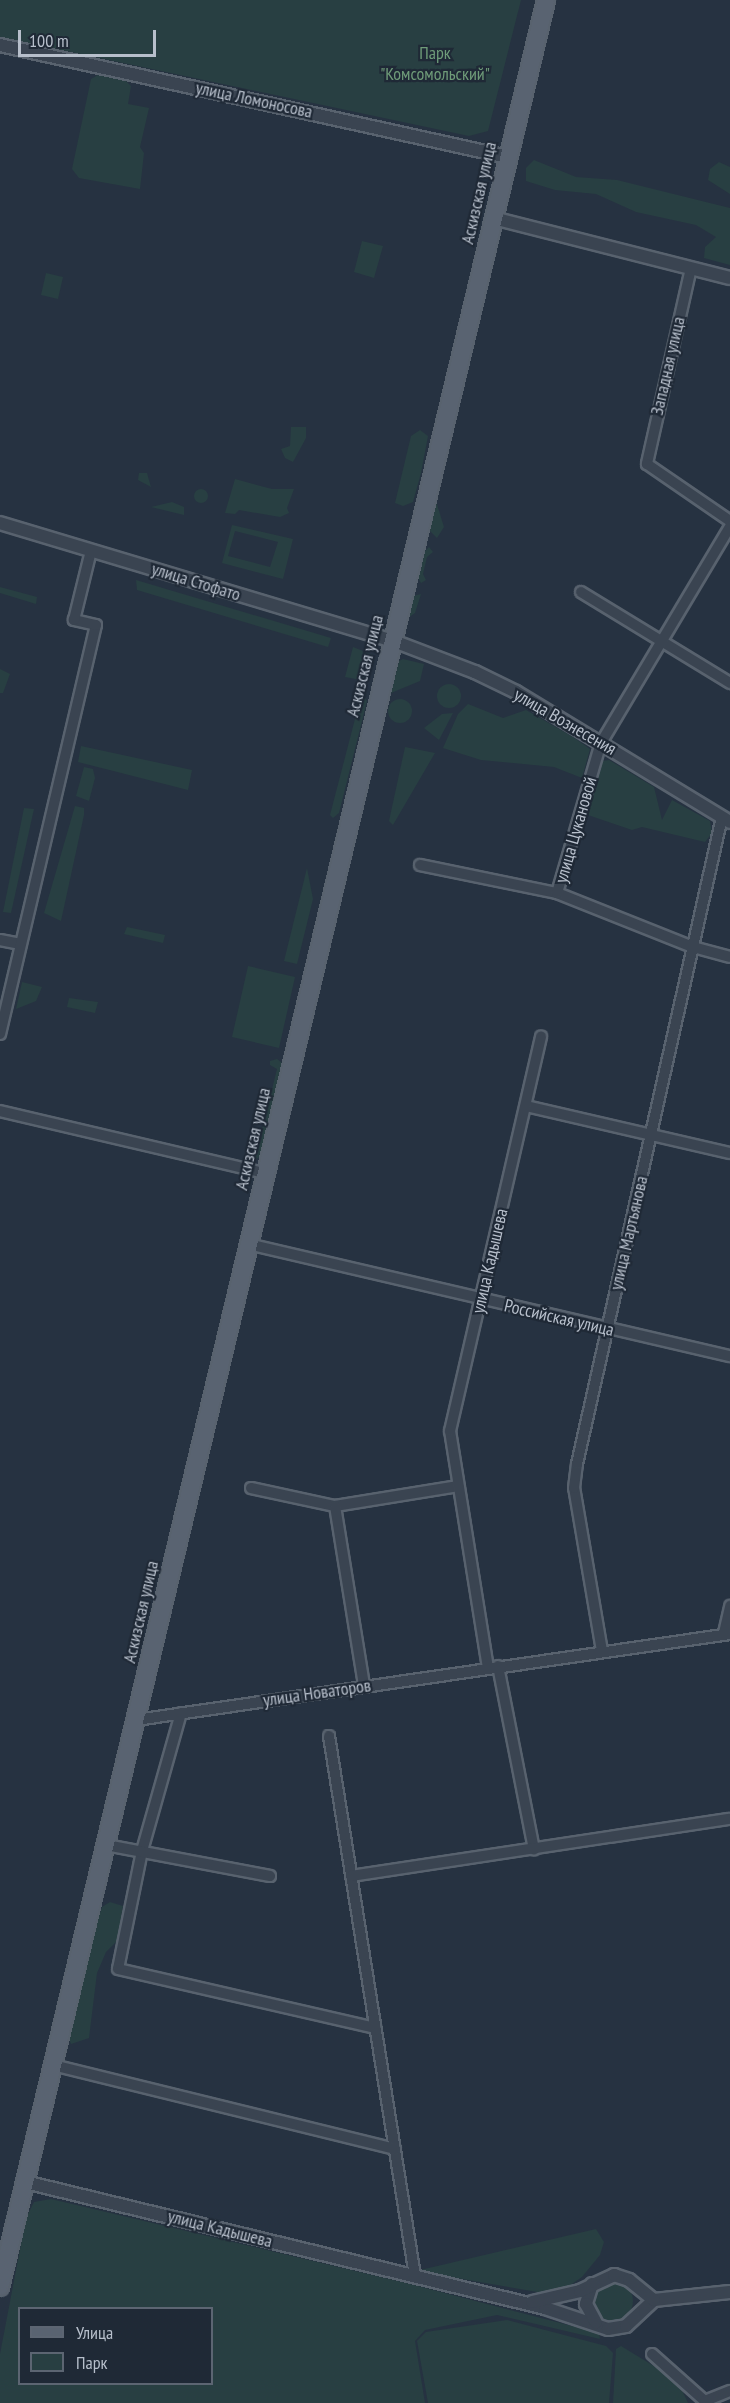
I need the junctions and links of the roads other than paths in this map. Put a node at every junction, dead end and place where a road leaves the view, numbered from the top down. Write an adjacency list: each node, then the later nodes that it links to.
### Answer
1 (546, 0): 3 (main road, Аскизская улица)
2 (0, 45): 3 (street, улица Ломоносова)
3 (507, 157): 4 (main road, Аскизская улица)
4 (493, 218): 5 (street); 12 (main road, Аскизская улица)
5 (691, 268): 6 (street); 7 (street, Западная улица)
6 (730, 278)
7 (730, 521)
8 (0, 523): 10 (street, улица Стофато)
9 (730, 527): 13 (street, улица Цукановой)
10 (91, 551): 12 (street, улица Стофато); 20 (street)
11 (581, 592): 13 (street)
12 (391, 640): 15 (street, улица Вознесения); 29 (main road, Аскизская улица)
13 (660, 640): 14 (street); 15 (street, улица Цукановой)
14 (730, 683)
15 (601, 743): 16 (street, улица Вознесения); 18 (street, улица Цукановой)
16 (726, 819): 21 (street, улица Мартьянова)
17 (420, 865): 18 (street)
18 (557, 893): 21 (street)
19 (0, 940): 20 (street)
20 (21, 944): 23 (street)
21 (693, 947): 22 (street); 27 (street, улица Мартьянова)
22 (730, 957)
23 (0, 1034)
24 (542, 1036): 25 (street, улица Кадышева)
25 (526, 1106): 27 (street); 31 (street, улица Кадышева)
26 (0, 1111): 29 (street)
27 (651, 1135): 28 (street); 32 (street, улица Мартьянова)
28 (730, 1153)
29 (265, 1173): 30 (main road, Аскизская улица)
30 (248, 1244): 31 (street, Российская улица); 43 (main road, Аскизская улица)
31 (482, 1300): 32 (street, Российская улица); 34 (street, улица Кадышева)
32 (607, 1328): 33 (street, Российская улица); 39 (street, улица Мартьянова)
33 (730, 1356)
34 (458, 1486): 36 (street); 40 (street, улица Кадышева)
35 (251, 1488): 36 (street)
36 (335, 1506): 41 (street)
37 (730, 1606): 38 (street)
38 (727, 1633): 39 (street, улица Новаторов)
39 (602, 1651): 40 (street, улица Новаторов)
40 (493, 1667): 41 (street, улица Новаторов); 47 (street)
41 (364, 1686): 42 (street, улица Новаторов)
42 (182, 1713): 43 (street, улица Новаторов); 48 (street)
43 (136, 1720): 46 (main road, Аскизская улица)
44 (329, 1736): 50 (street)
45 (730, 1819): 47 (street)
46 (106, 1845): 48 (street); 52 (main road, Аскизская улица)
47 (534, 1849): 50 (street)
48 (142, 1851): 49 (street); 51 (street)
49 (270, 1876)
50 (351, 1876): 51 (street)
51 (375, 2028): 53 (street)
52 (53, 2065): 53 (street); 54 (main road, Аскизская улица)
53 (395, 2149): 55 (street)
54 (25, 2182): 55 (street, улица Кадышева); 58 (main road, Аскизская улица)
55 (415, 2276): 61 (street, улица Кадышева)
56 (592, 2284): 57 (street); 61 (street); 63 (street)
57 (635, 2286): 60 (street); 62 (street)
58 (0, 2287)
59 (730, 2292): 60 (street)
60 (654, 2300): 62 (street)
61 (528, 2303): 63 (street, улица Кадышева)
62 (635, 2317): 63 (street)
63 (596, 2323)
64 (652, 2354): 66 (street)
65 (730, 2391): 66 (street)
66 (705, 2402)

